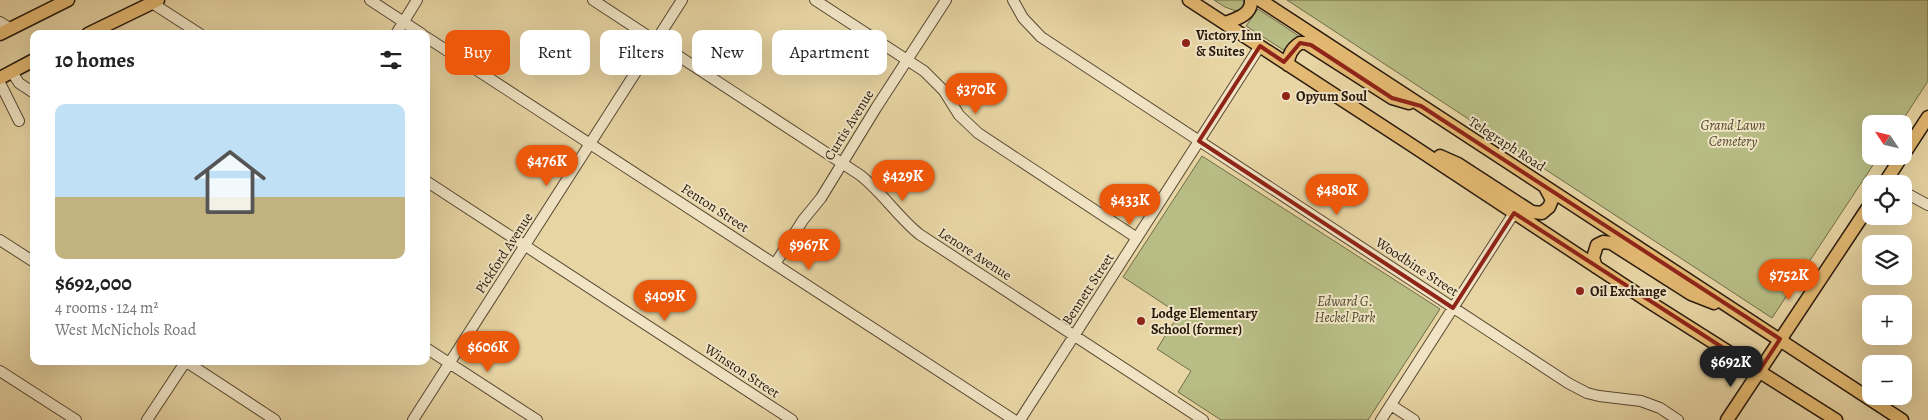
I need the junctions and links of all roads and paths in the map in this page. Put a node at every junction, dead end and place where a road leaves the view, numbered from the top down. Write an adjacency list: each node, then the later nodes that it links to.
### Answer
1 (68, 0): 17 (main road)
2 (133, 0): 14 (main road)
3 (370, 0): 15 (street)
4 (417, 0): 15 (street)
5 (593, 0): 22 (street, Lenore Avenue)
6 (682, 0): 23 (street, Pickford Avenue)
7 (814, 0): 28 (street)
8 (946, 0): 28 (street, Curtis Avenue)
9 (1013, 0): 39 (street, Woodbine Street)
10 (1189, 0): 16 (main road)
11 (1251, 0): 16 (main road)
12 (1260, 0): 36 (main road, Telegraph Road)
13 (155, 1): 14 (main road); 19 (street)
14 (125, 15): 18 (main road)
15 (404, 22): 20 (street); 21 (street)
16 (1225, 24): 26 (main road)
17 (4, 28): 25 (main road)
18 (96, 30)
19 (195, 30)
20 (399, 30)
21 (416, 30)
22 (639, 30)
23 (663, 30)
24 (430, 40): 41 (street, Fenton Street)
25 (0, 41)
26 (1260, 46): 30 (main road); 39 (street, Bennett Street)
27 (682, 58): 43 (street, Lenore Avenue)
28 (908, 60): 43 (street, Curtis Avenue); 50 (street)
29 (30, 62): 31 (main road)
30 (1288, 65): 36 (main road); 42 (main road)
31 (12, 72): 33 (main road); 35 (street)
32 (634, 75): 41 (street, Pickford Avenue)
33 (0, 78)
34 (0, 83): 38 (street)
35 (30, 90)
36 (1421, 106): 45 (main road, Telegraph Road)
37 (1928, 117): 40 (main road)
38 (19, 121)
39 (1199, 141): 50 (street, Bennett Street); 56 (street, Woodbine Street)
40 (1912, 141)
41 (590, 143): 52 (street, Pickford Avenue); 54 (street, Fenton Street)
42 (1410, 144): 45 (main road); 48 (main road)
43 (842, 163): 54 (street, Curtis Avenue); 58 (street, Lenore Avenue)
44 (430, 184): 52 (street, Winston Street)
45 (1545, 188): 57 (main road, Telegraph Road)
46 (1912, 196): 47 (street)
47 (1928, 205)
48 (1514, 213): 55 (main road); 56 (street)
49 (1862, 216): 59 (main road)
50 (1137, 238): 58 (street, Bennett Street)
51 (0, 240): 53 (street)
52 (525, 245): 61 (street, Pickford Avenue); 72 (street, Winston Street)
53 (30, 259)
54 (775, 264): 73 (street, Fenton Street)
55 (1600, 270): 57 (main road, Telegraph Road); 65 (main road)
56 (1453, 308): 66 (street); 78 (street, Woodbine Street)
57 (1738, 312): 59 (main road, Telegraph Road)
58 (1074, 336): 74 (street, Bennett Street); 75 (street, Lenore Avenue)
59 (1780, 339): 65 (main road); 81 (main road, Telegraph Road)
60 (430, 350): 61 (street)
61 (450, 363): 70 (street, Pickford Avenue); 71 (street)
62 (183, 365): 68 (street)
63 (192, 365): 69 (street)
64 (0, 371): 67 (street)
65 (1759, 372): 79 (main road); 80 (main road)
66 (1391, 405): 76 (street); 77 (street)
67 (76, 420)
68 (147, 420)
69 (275, 420)
70 (413, 420)
71 (537, 420)
72 (792, 420)
73 (1014, 420)
74 (1020, 420)
75 (1203, 420)
76 (1381, 420)
77 (1414, 420)
78 (1678, 420)
79 (1727, 420)
80 (1836, 420)
81 (1902, 420)

